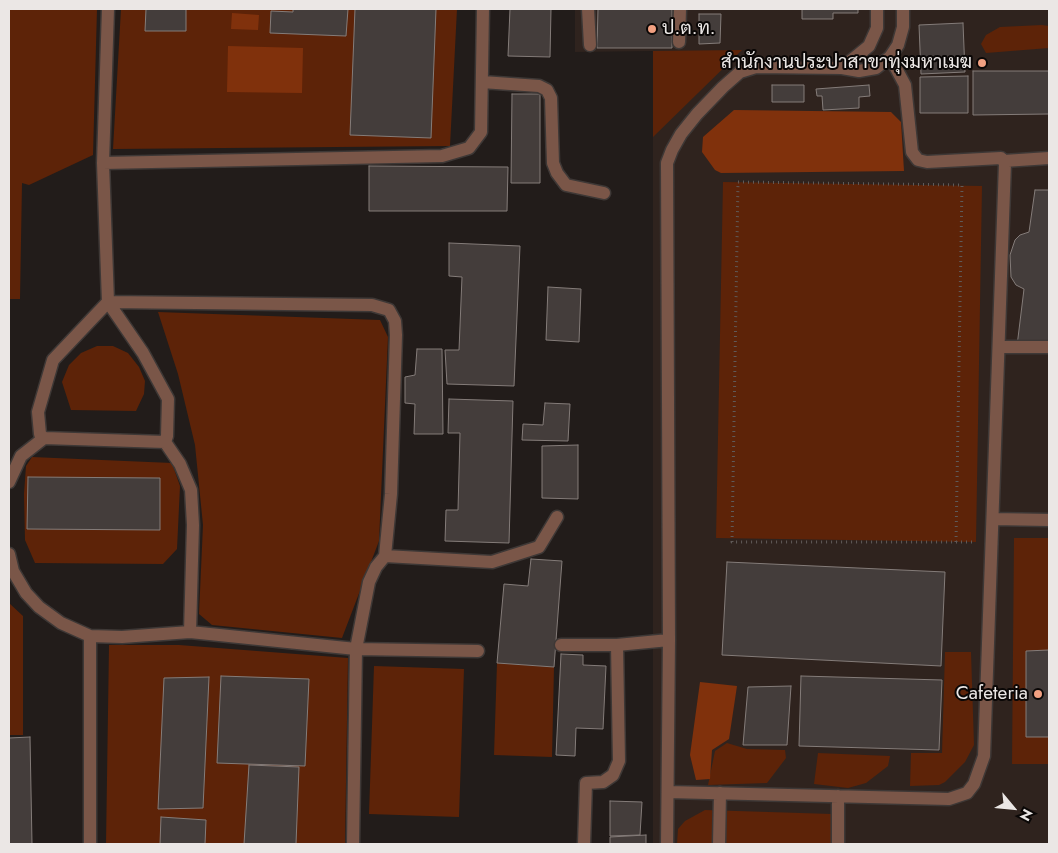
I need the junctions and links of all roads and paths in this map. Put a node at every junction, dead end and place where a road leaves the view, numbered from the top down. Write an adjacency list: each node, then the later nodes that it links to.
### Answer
1 (108, 9): 14 (lane)
2 (483, 9): 11 (lane)
3 (588, 9): 8 (lane)
4 (680, 9): 7 (lane)
5 (877, 9): 10 (lane)
6 (903, 9): 9 (lane)
7 (679, 42)
8 (590, 46)
9 (890, 57): 10 (lane); 13 (lane)
10 (842, 68): 30 (lane)
11 (482, 82): 14 (lane); 16 (lane)
12 (1049, 158): 13 (lane)
13 (1004, 161): 18 (lane)
14 (103, 163): 17 (lane)
15 (962, 185): 15 (path)
16 (604, 193)
17 (108, 302): 20 (lane); 21 (lane); 27 (lane)
18 (998, 347): 19 (lane); 24 (lane)
19 (1049, 347)
20 (44, 438): 21 (lane); 22 (lane)
21 (165, 442): 28 (lane)
22 (9, 482)
23 (557, 517): 27 (lane)
24 (993, 519): 25 (lane); 37 (lane)
25 (1049, 520)
26 (9, 554): 29 (lane)
27 (386, 556): 33 (lane)
28 (190, 632): 29 (lane); 33 (lane)
29 (90, 636): 38 (lane)
30 (669, 640): 32 (lane); 35 (lane)
31 (562, 644): 32 (lane)
32 (616, 645): 40 (lane)
33 (356, 649): 34 (lane); 39 (lane)
34 (478, 651)
35 (668, 792): 36 (lane); 41 (lane)
36 (720, 793): 37 (lane); 42 (lane)
37 (838, 796): 43 (lane)
38 (90, 844)
39 (353, 844)
40 (584, 844)
41 (667, 844)
42 (718, 844)
43 (838, 844)

